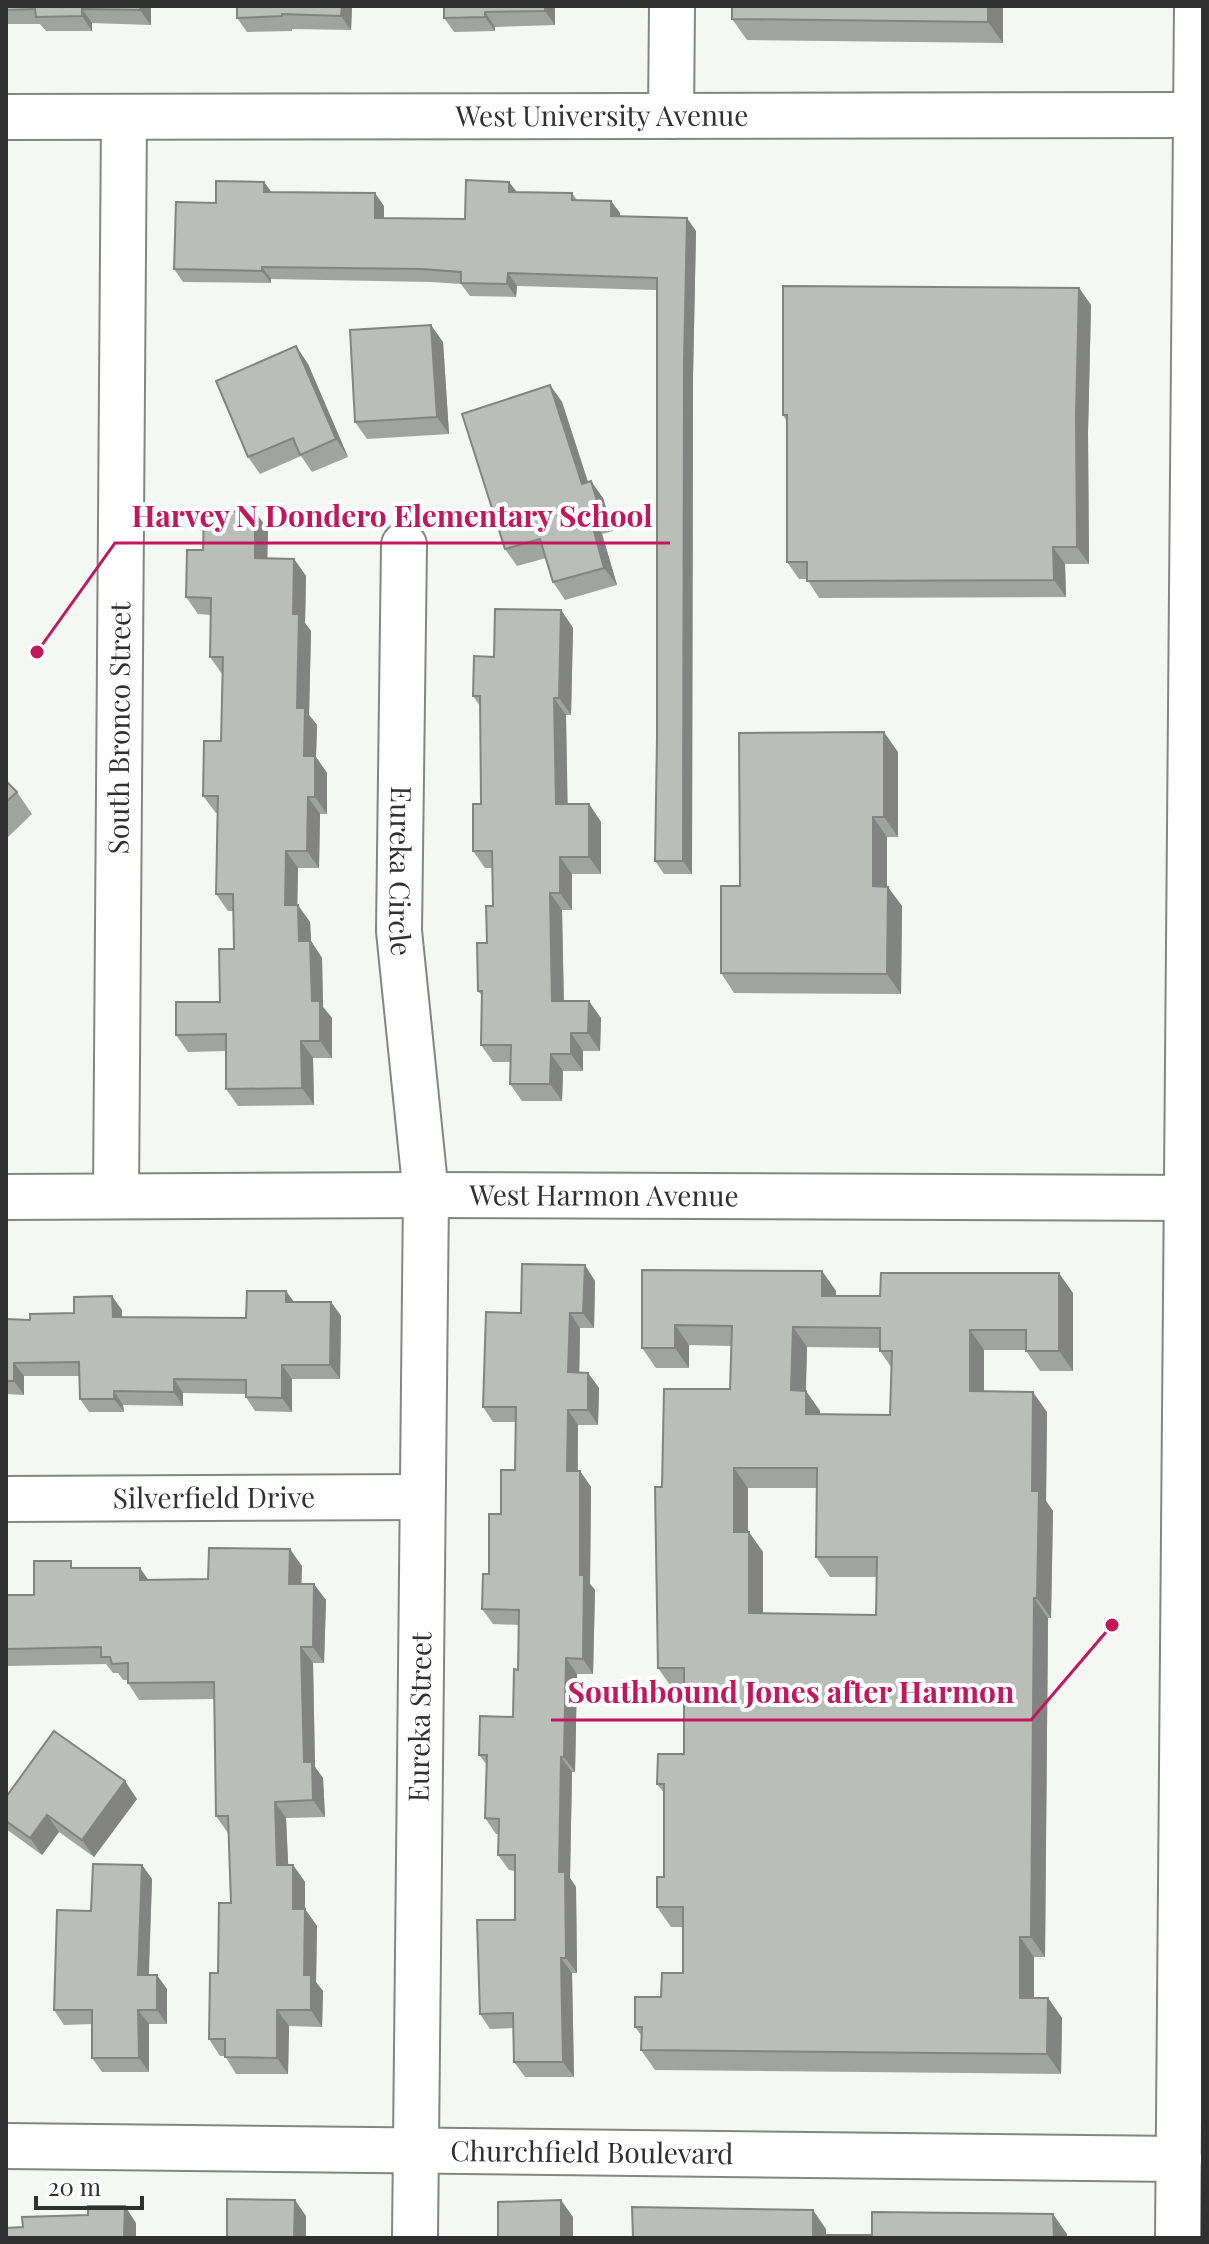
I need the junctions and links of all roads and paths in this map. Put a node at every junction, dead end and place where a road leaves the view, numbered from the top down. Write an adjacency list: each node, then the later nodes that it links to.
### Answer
1 (672, 6): 4 (street)
2 (1197, 6): 3 (street)
3 (1196, 115): 4 (street, West University Avenue); 11 (street)
4 (671, 116): 6 (street, West University Avenue)
5 (6, 117): 6 (street, West University Avenue)
6 (124, 117): 9 (street, South Bronco Street)
7 (404, 545): 8 (street, Eureka Circle)
8 (426, 1195): 9 (street, West Harmon Avenue); 11 (street, West Harmon Avenue); 12 (street, Eureka Street)
9 (116, 1196): 10 (street, West Harmon Avenue)
10 (6, 1197)
11 (1195, 1199): 16 (street)
12 (422, 1497): 13 (street, Silverfield Drive); 15 (street, Eureka Street)
13 (6, 1499)
14 (6, 2146): 15 (street, Churchfield Boulevard)
15 (415, 2151): 16 (street, Churchfield Boulevard); 17 (street, Eureka Street)
16 (1179, 2159): 18 (street)
17 (415, 2238)
18 (1178, 2238)

